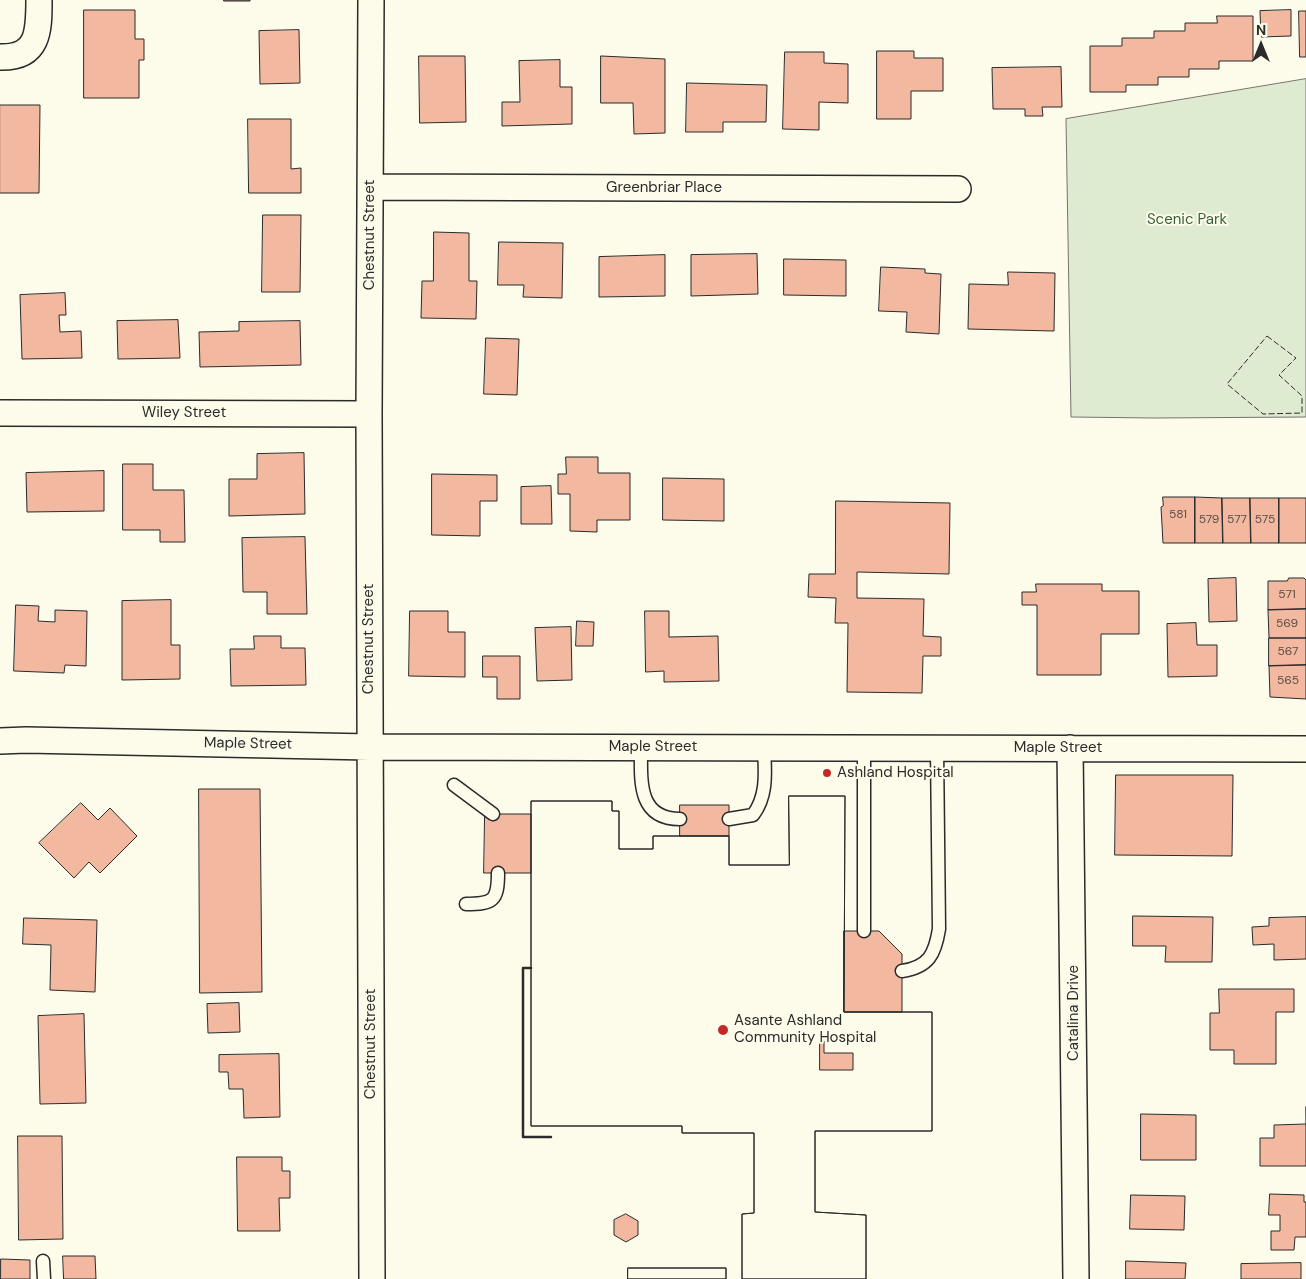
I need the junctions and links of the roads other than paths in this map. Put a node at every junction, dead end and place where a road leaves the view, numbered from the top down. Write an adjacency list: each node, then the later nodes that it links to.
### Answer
1 (40, 0): 3 (street)
2 (371, 0): 4 (street, Chestnut Street)
3 (0, 57)
4 (371, 187): 5 (street, Greenbriar Place); 7 (street, Chestnut Street)
5 (958, 189)
6 (0, 413): 7 (street, Wiley Street)
7 (369, 414): 9 (street, Chestnut Street)
8 (0, 741): 9 (street, Maple Street)
9 (369, 747): 10 (street, Maple Street); 26 (street, Chestnut Street)
10 (641, 748): 11 (street, Maple Street); 18 (lane)
11 (764, 748): 12 (street, Maple Street); 19 (lane)
12 (864, 748): 13 (street, Maple Street); 22 (lane)
13 (937, 748): 14 (street, Maple Street); 23 (lane)
14 (1070, 748): 15 (street, Maple Street); 27 (street, Catalina Drive)
15 (1306, 749)
16 (454, 785): 17 (lane)
17 (493, 814)
18 (680, 819)
19 (729, 819)
20 (498, 873): 21 (lane)
21 (466, 904)
22 (864, 931)
23 (902, 971)
24 (43, 1261): 25 (lane)
25 (44, 1279)
26 (372, 1279)
27 (1076, 1279)

